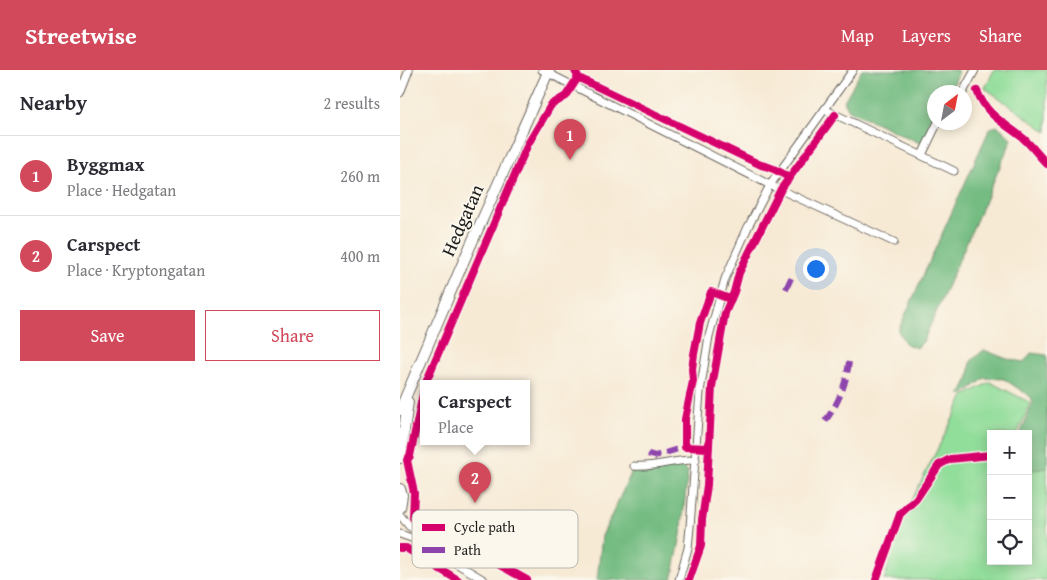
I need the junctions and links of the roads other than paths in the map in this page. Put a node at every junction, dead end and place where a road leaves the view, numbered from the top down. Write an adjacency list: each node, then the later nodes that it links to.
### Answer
1 (409, 70): 6 (street)
2 (854, 70): 7 (street)
3 (975, 70): 5 (street)
4 (546, 71): 11 (street); 13 (street, Hedgatan)
5 (967, 85)
6 (400, 93)
7 (826, 110): 9 (street); 11 (street)
8 (934, 130): 9 (street)
9 (922, 155): 10 (street)
10 (954, 172)
11 (770, 185): 12 (street); 16 (street)
12 (894, 242)
13 (411, 385): 14 (street, Hedgatan); 15 (street, Hedgatan)
14 (400, 410)
15 (400, 458)
16 (696, 460): 17 (street); 26 (street)
17 (634, 466)
18 (400, 489): 19 (street)
19 (400, 508)
20 (400, 515): 21 (street)
21 (412, 528)
22 (400, 534): 23 (street)
23 (412, 538)
24 (465, 568): 25 (street)
25 (484, 580)
26 (679, 580)

